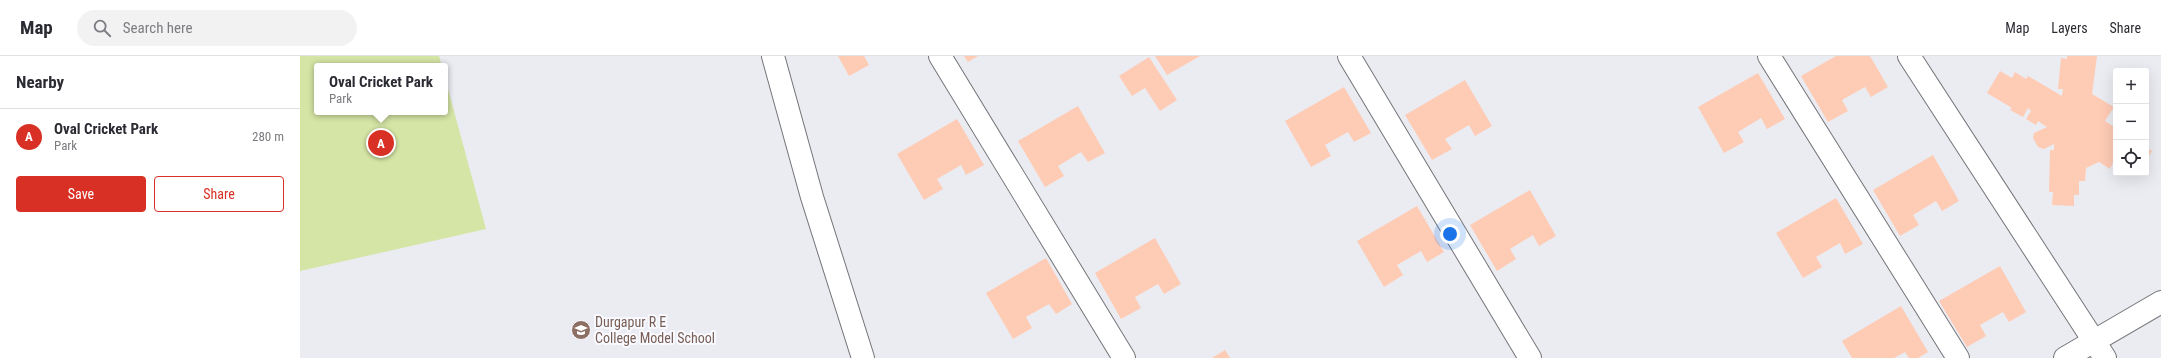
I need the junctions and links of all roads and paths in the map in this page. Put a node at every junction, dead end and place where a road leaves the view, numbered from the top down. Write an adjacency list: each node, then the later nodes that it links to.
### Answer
1 (773, 56): 8 (street)
2 (940, 56): 9 (street)
3 (1349, 56): 10 (street)
4 (1769, 56): 11 (street)
5 (1909, 56): 7 (street)
6 (2161, 302): 7 (street)
7 (2100, 350): 12 (street)
8 (863, 358)
9 (1124, 358)
10 (1530, 358)
11 (1958, 358)
12 (2065, 358)

